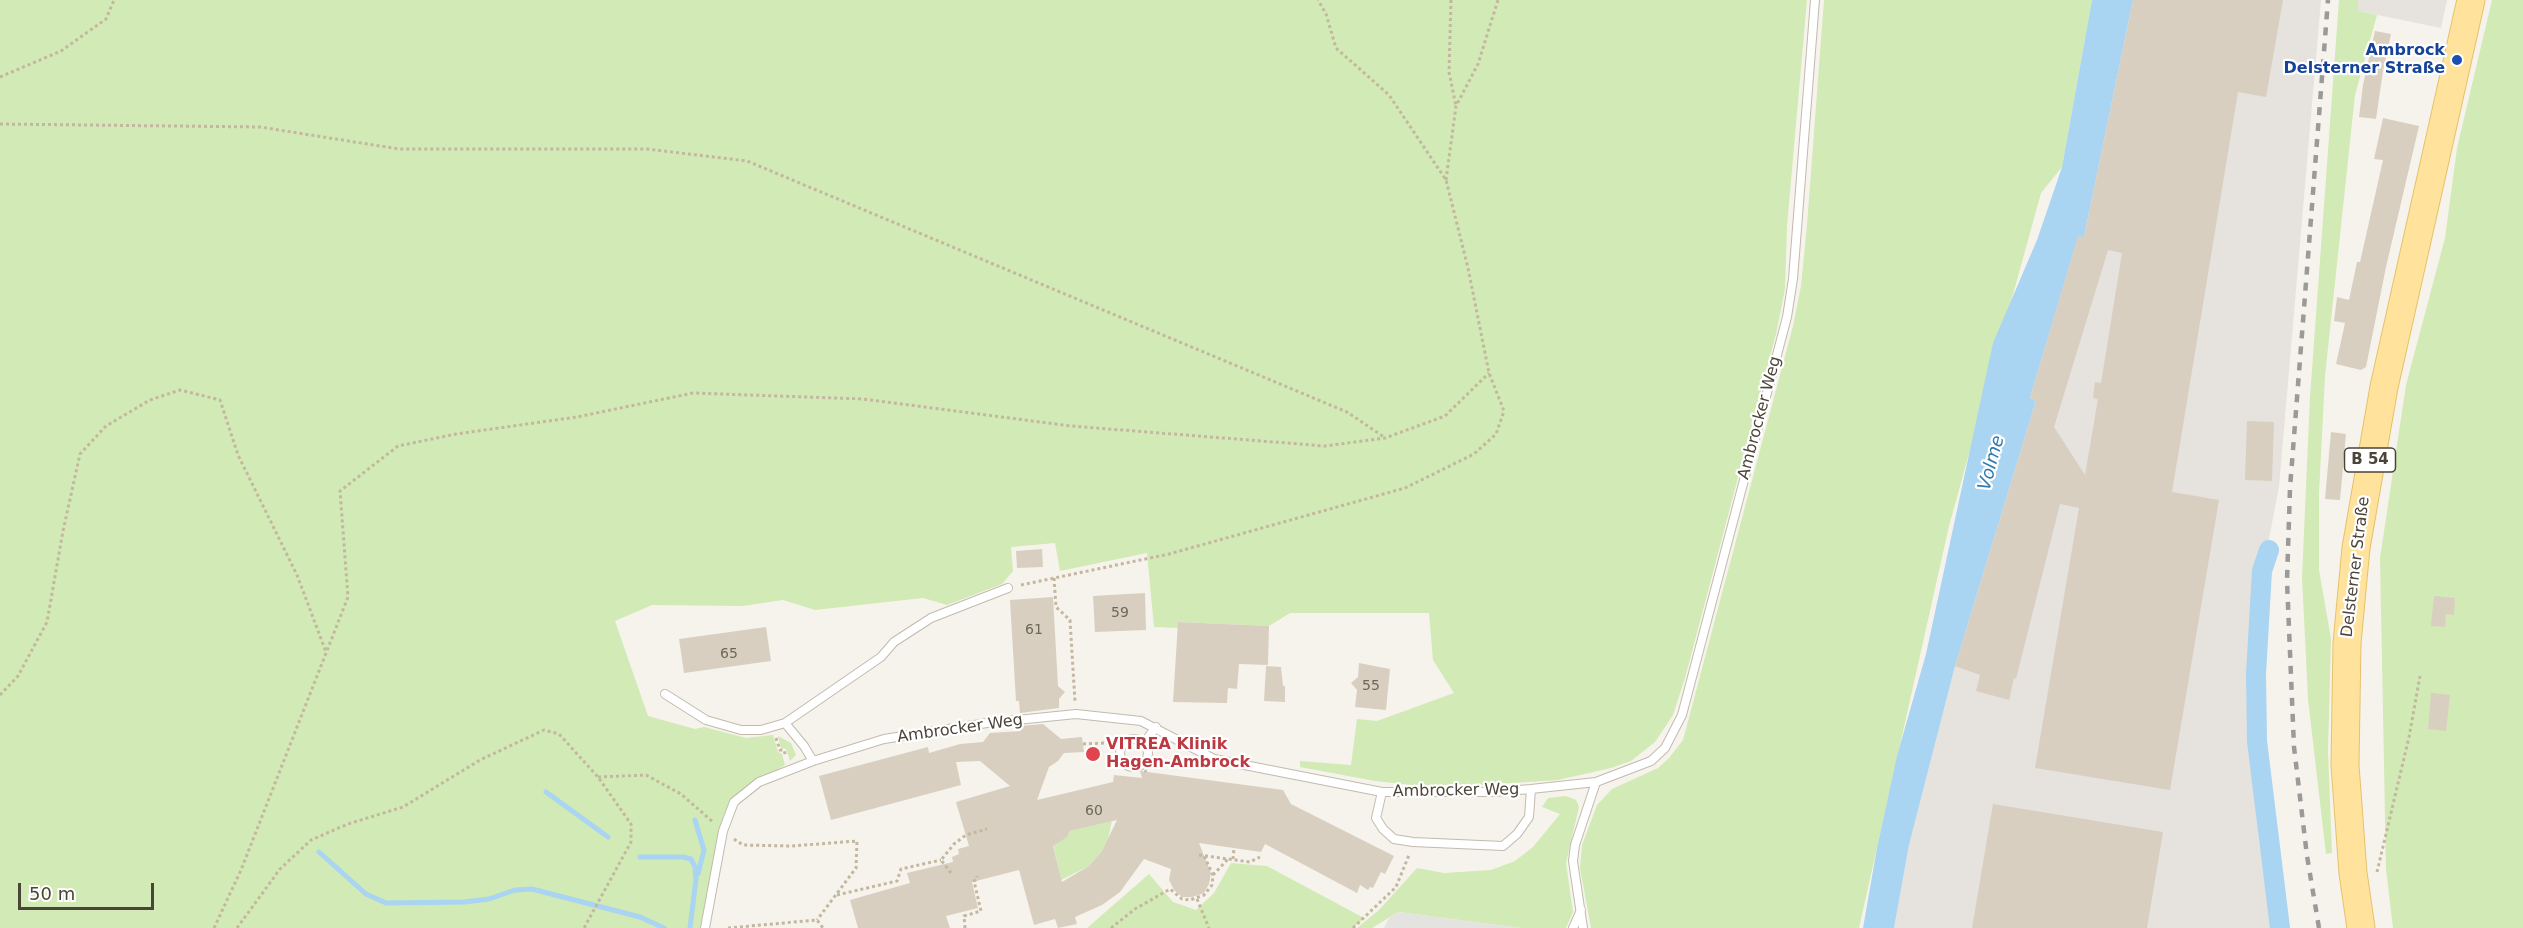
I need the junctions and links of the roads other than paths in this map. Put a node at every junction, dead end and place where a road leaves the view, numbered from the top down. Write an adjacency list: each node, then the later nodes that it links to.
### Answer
1 (1815, 0): 9 (lane, Ambrocker Weg)
2 (2471, 0): 13 (main road, Delsterner Straße / B 54)
3 (1008, 588): 5 (lane)
4 (665, 694): 5 (lane)
5 (785, 723): 8 (lane)
6 (1156, 727): 7 (lane); 8 (lane, Ambrocker Weg); 11 (lane, Ambrocker Weg)
7 (1143, 743): 7 (lane)
8 (813, 761): 14 (lane, Ambrocker Weg)
9 (1596, 782): 10 (lane, Ambrocker Weg); 12 (lane)
10 (1531, 789): 11 (lane, Ambrocker Weg); 11 (lane, Ambrocker Weg)
11 (1382, 792)
12 (1581, 910): 15 (lane); 16 (lane)
13 (2359, 916)
14 (705, 928)
15 (1573, 928)
16 (1583, 928)

